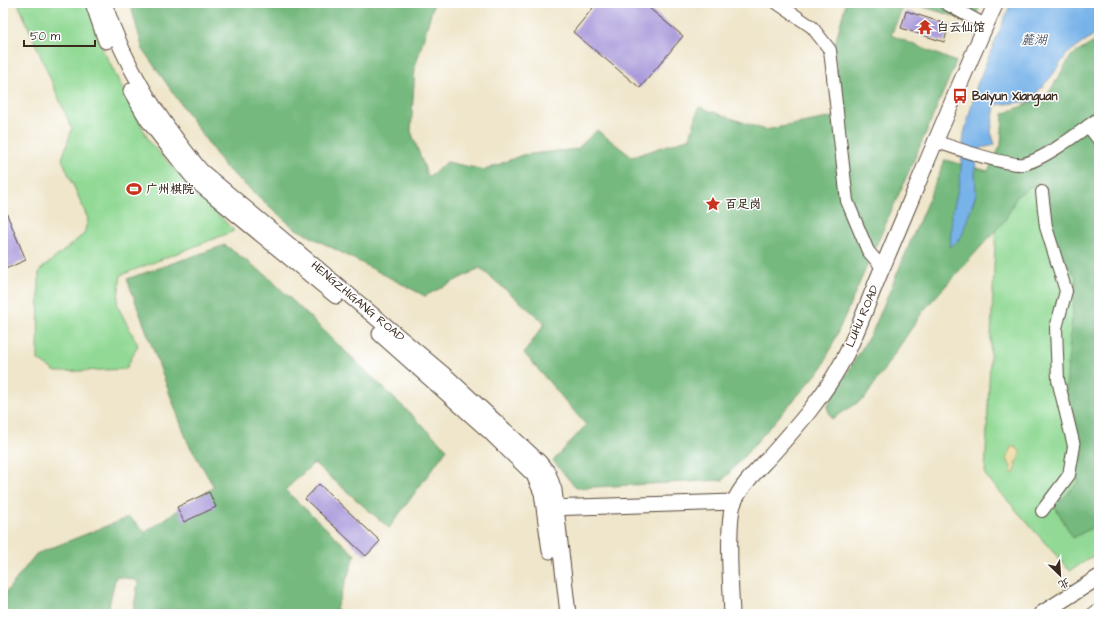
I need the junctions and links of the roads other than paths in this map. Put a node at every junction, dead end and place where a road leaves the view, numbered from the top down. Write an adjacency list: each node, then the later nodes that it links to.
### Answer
1 (93, 3): 14 (main road, HENGZHIGANG ROAD)
2 (104, 3): 14 (main road, HENGZHIGANG ROAD)
3 (777, 3): 12 (street)
4 (945, 3): 6 (street)
5 (996, 3): 6 (main road, LUHU ROAD)
6 (985, 25): 10 (main road, LUHU ROAD)
7 (1099, 118): 8 (street)
8 (1088, 126): 9 (street); 10 (street)
9 (1099, 140)
10 (934, 142): 12 (main road, LUHU ROAD)
11 (1042, 192): 15 (street)
12 (882, 267): 13 (main road, LUHU ROAD)
13 (734, 502): 14 (main road); 20 (main road, LUHU ROAD)
14 (550, 508): 18 (main road, HENGZHIGANG ROAD); 19 (main road, HENGZHIGANG ROAD)
15 (1042, 511)
16 (1099, 577): 21 (main road)
17 (1099, 612): 22 (main road)
18 (558, 614)
19 (568, 614)
20 (732, 614)
21 (1041, 614)
22 (1095, 614)

